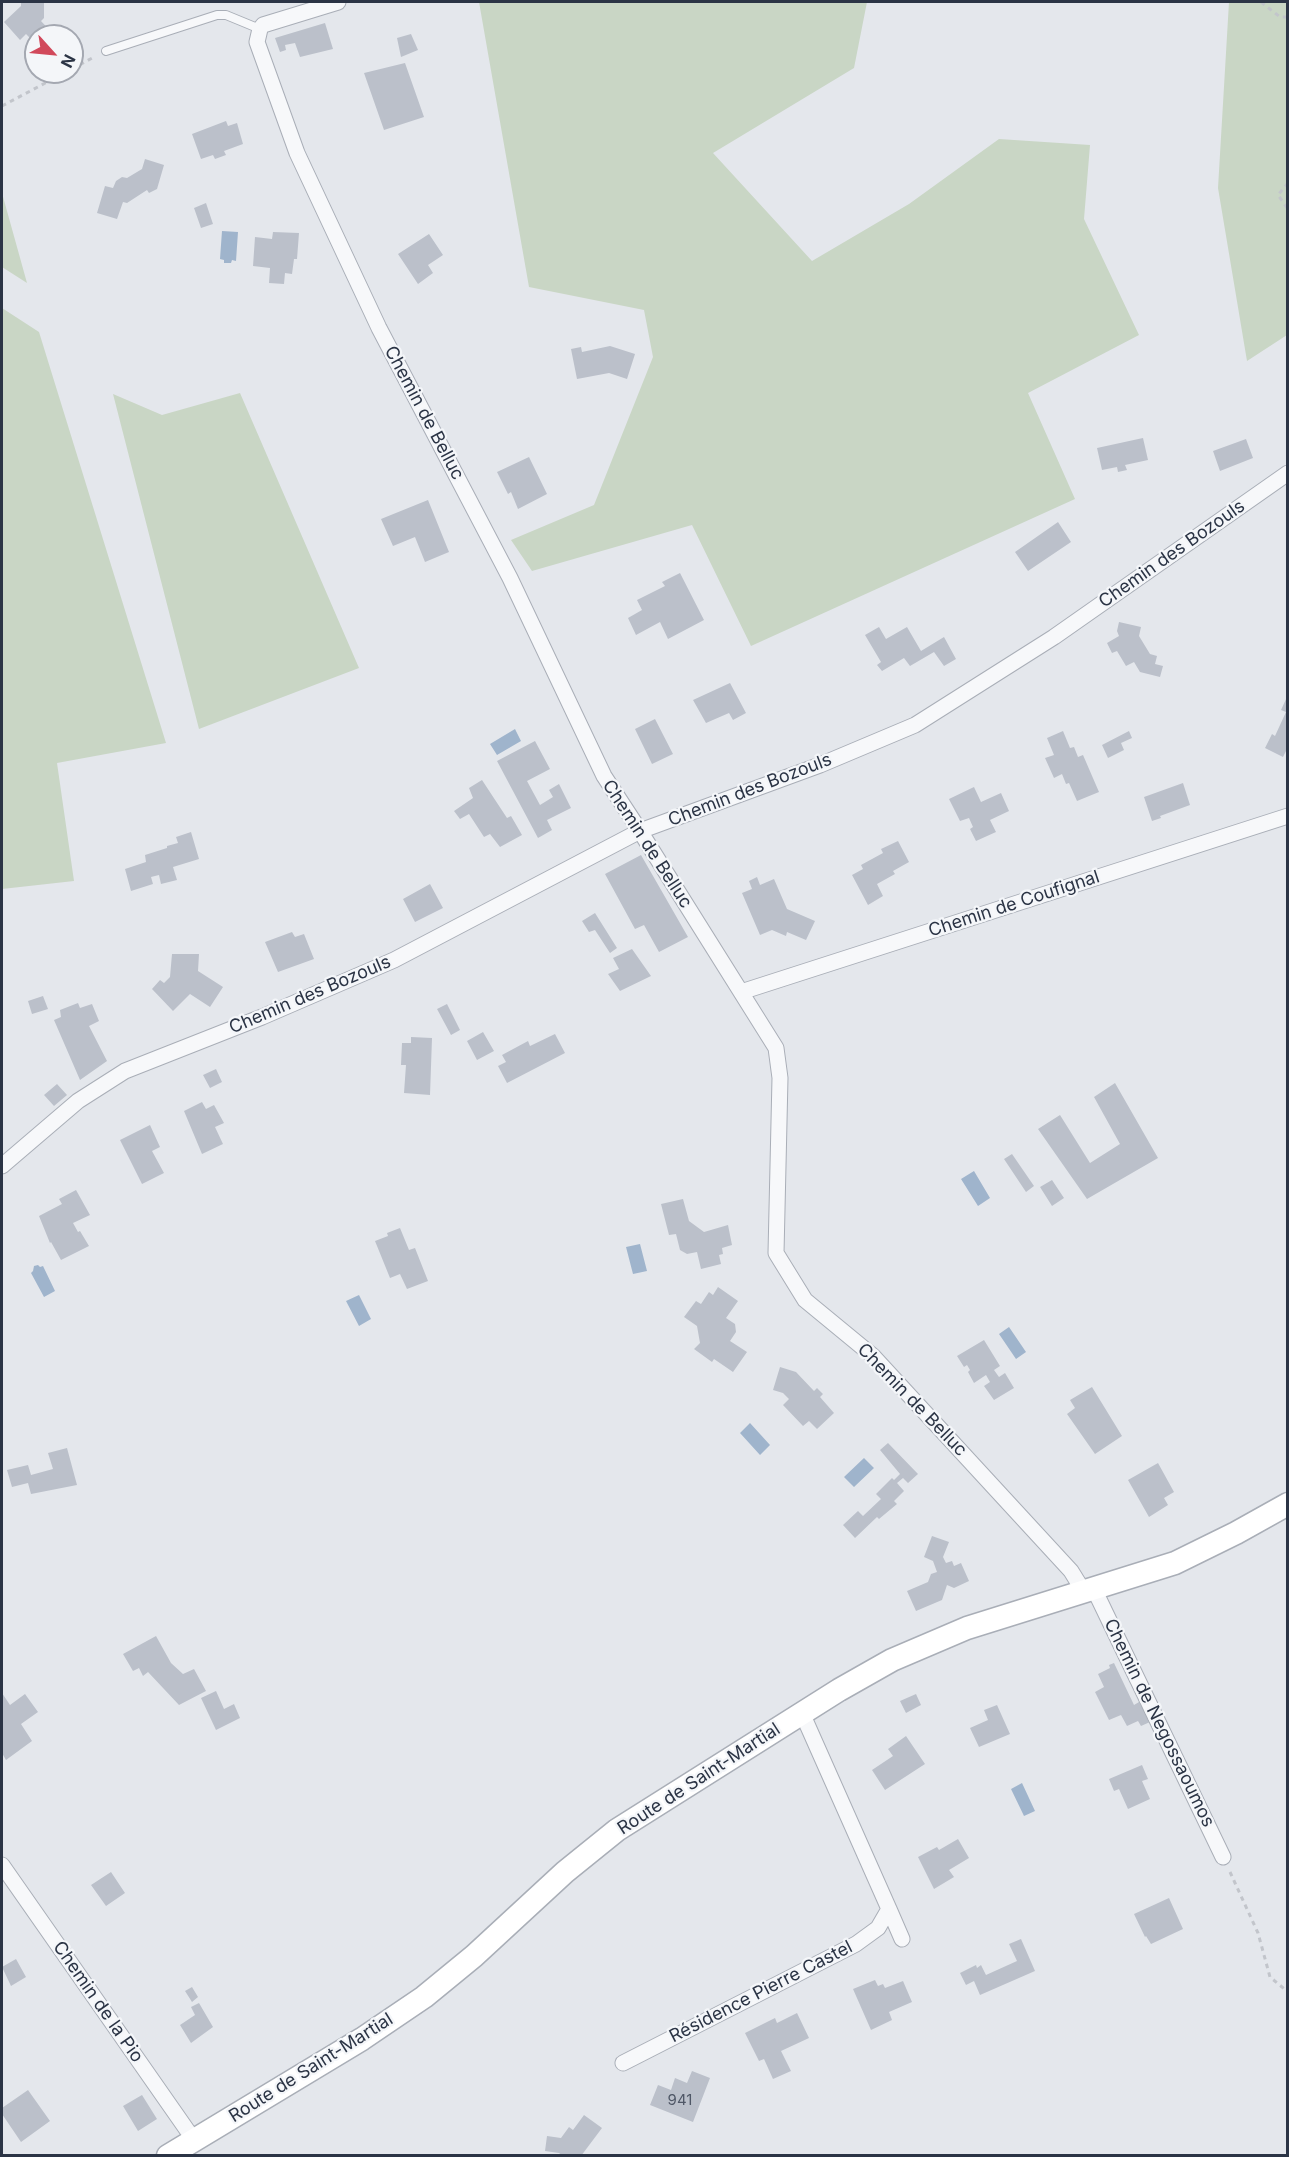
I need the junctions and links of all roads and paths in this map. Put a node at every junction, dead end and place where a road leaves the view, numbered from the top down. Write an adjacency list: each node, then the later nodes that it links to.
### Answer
1 (338, 2): 4 (street)
2 (1261, 2): 3 (path)
3 (1287, 17)
4 (260, 29): 5 (lane); 13 (street, Chemin de Belluc)
5 (106, 51): 6 (path)
6 (84, 63)
7 (43, 84): 8 (path)
8 (2, 106)
9 (1287, 183): 10 (path)
10 (1287, 209)
11 (1287, 473): 13 (street, Chemin des Bozouls)
12 (1287, 816): 14 (street, Chemin de Coufignal)
13 (640, 831): 14 (street, Chemin de Belluc); 15 (street, Chemin des Bozouls)
14 (741, 992): 17 (street, Chemin de Belluc)
15 (2, 1166)
16 (1287, 1504): 17 (main road, Route de Saint-Martial)
17 (1089, 1591): 18 (main road, Route de Saint-Martial); 19 (street, Chemin de Negossaoumos)
18 (802, 1713): 21 (street); 25 (main road, Route de Saint-Martial)
19 (1223, 1857): 23 (path)
20 (2, 1865): 25 (street, Chemin de la Pio)
21 (889, 1909): 22 (street); 24 (street, Résidence Pierre Castel)
22 (902, 1940)
23 (1287, 1992)
24 (623, 2063)
25 (183, 2149)

